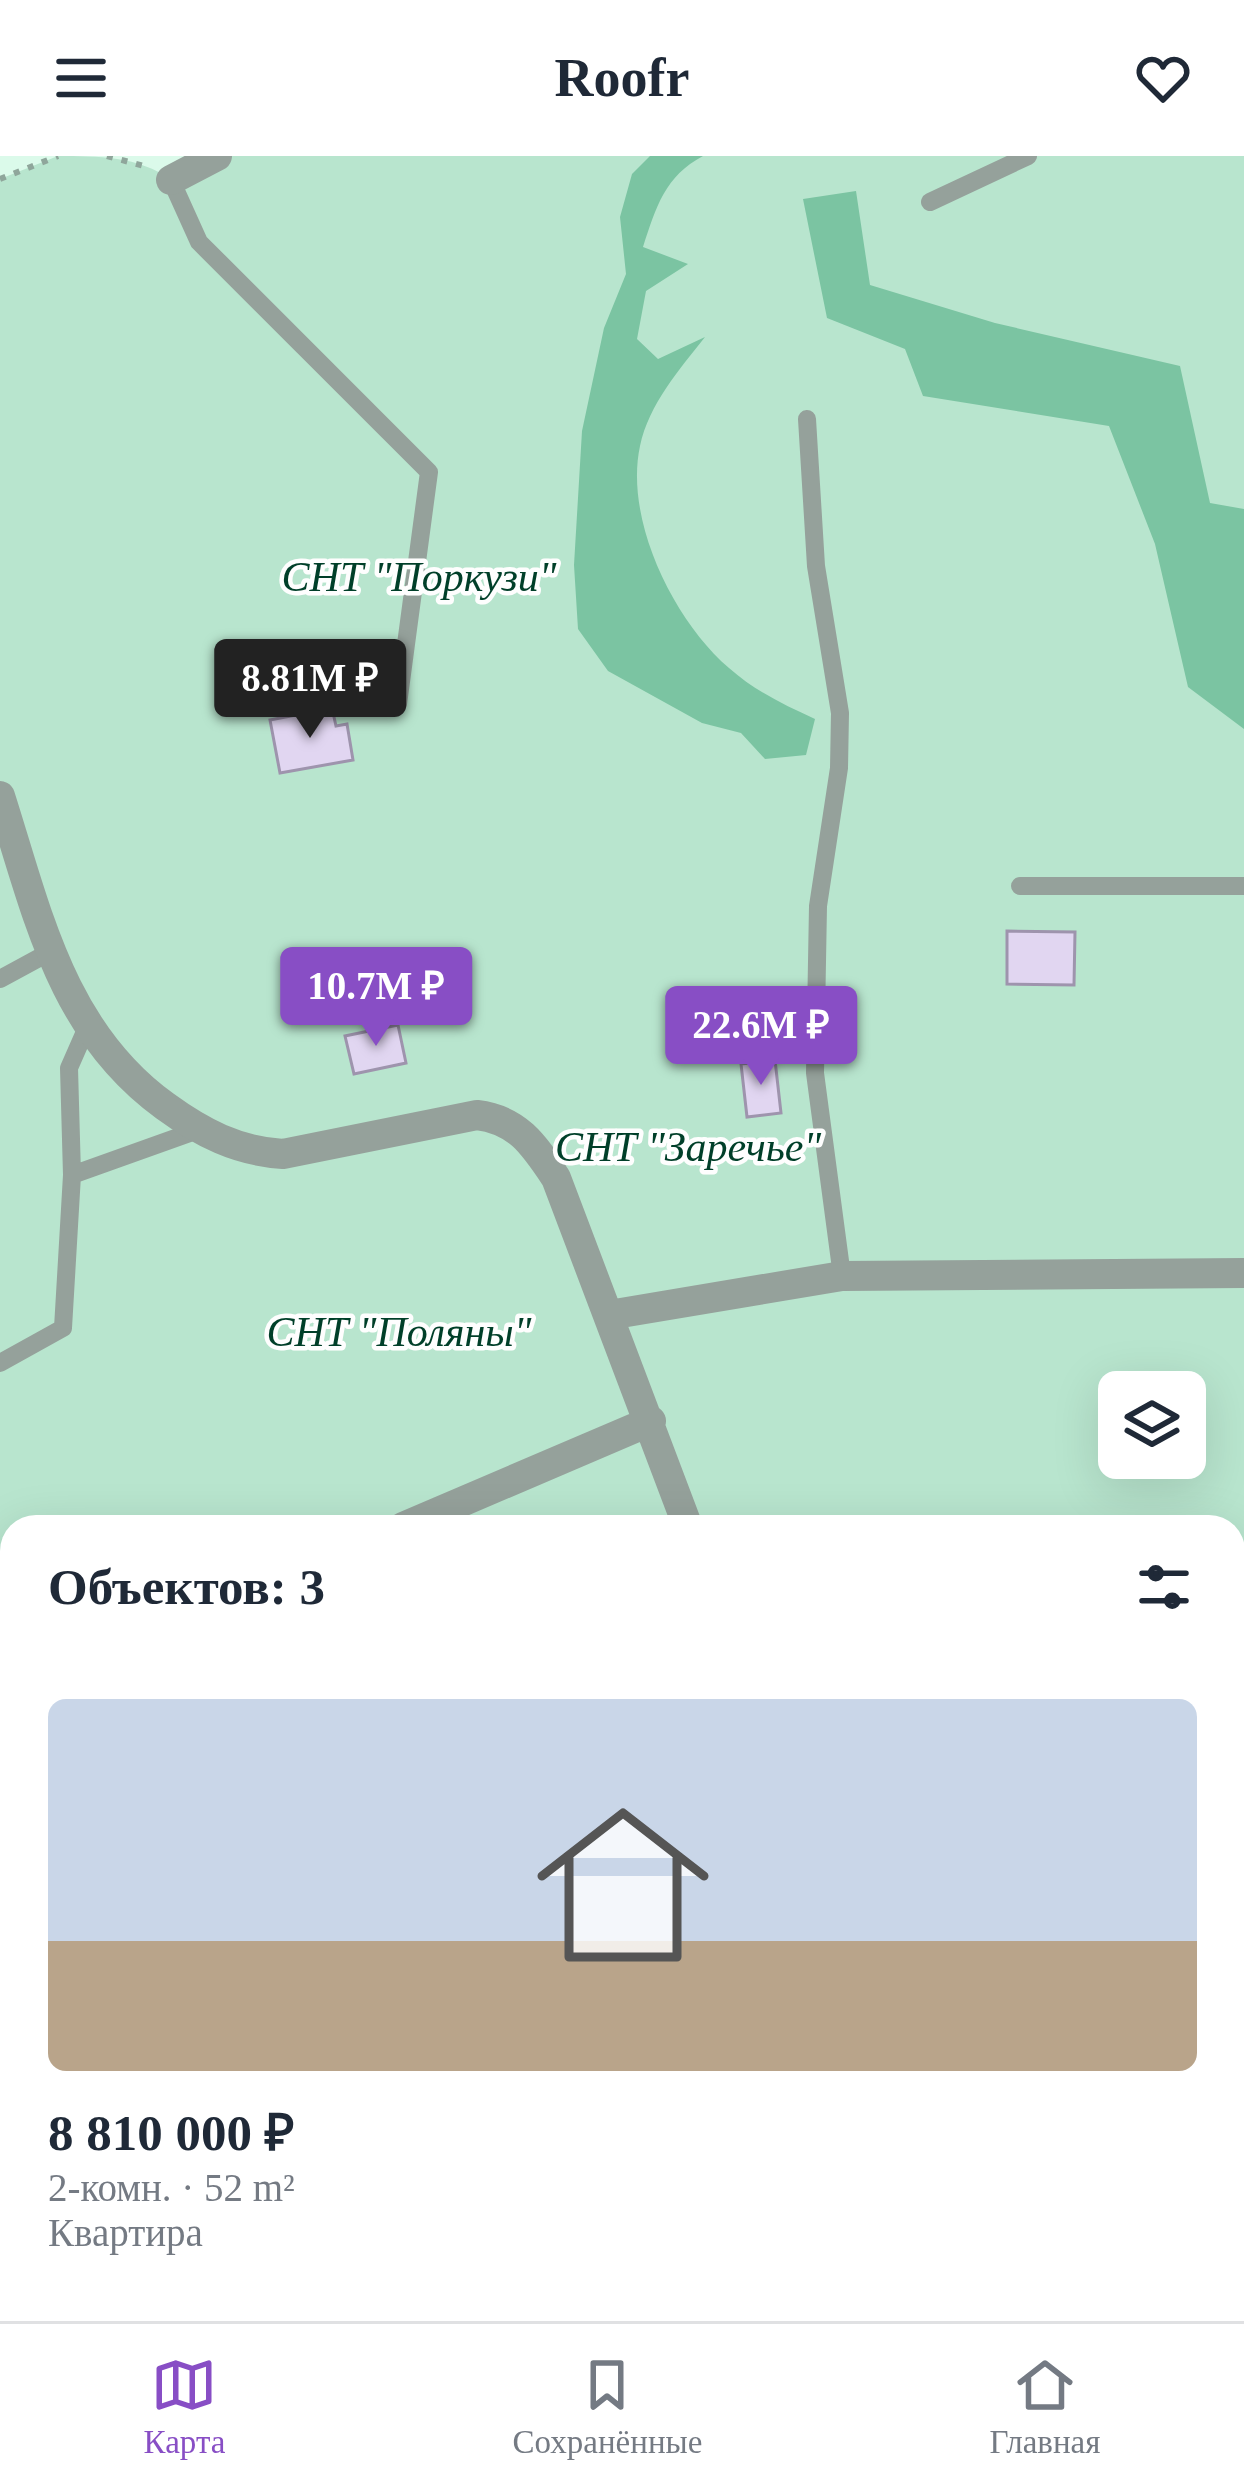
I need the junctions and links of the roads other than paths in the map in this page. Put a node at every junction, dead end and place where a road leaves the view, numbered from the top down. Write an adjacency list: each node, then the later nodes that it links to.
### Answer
1 (217, 156): 3 (street)
2 (1028, 156): 4 (lane)
3 (171, 180): 6 (lane)
4 (930, 202)
5 (807, 419): 16 (lane)
6 (398, 704)
7 (0, 796): 10 (street)
8 (1020, 886): 9 (lane)
9 (1244, 886)
10 (48, 953): 11 (lane); 12 (street)
11 (0, 979)
12 (87, 1027): 13 (street); 14 (lane)
13 (198, 1130): 14 (lane); 17 (street)
14 (72, 1175): 18 (lane)
15 (1244, 1273): 16 (street)
16 (842, 1276): 17 (street)
17 (609, 1315): 19 (street)
18 (0, 1363)
19 (651, 1421): 20 (street); 21 (street)
20 (431, 1515)
21 (684, 1515)

